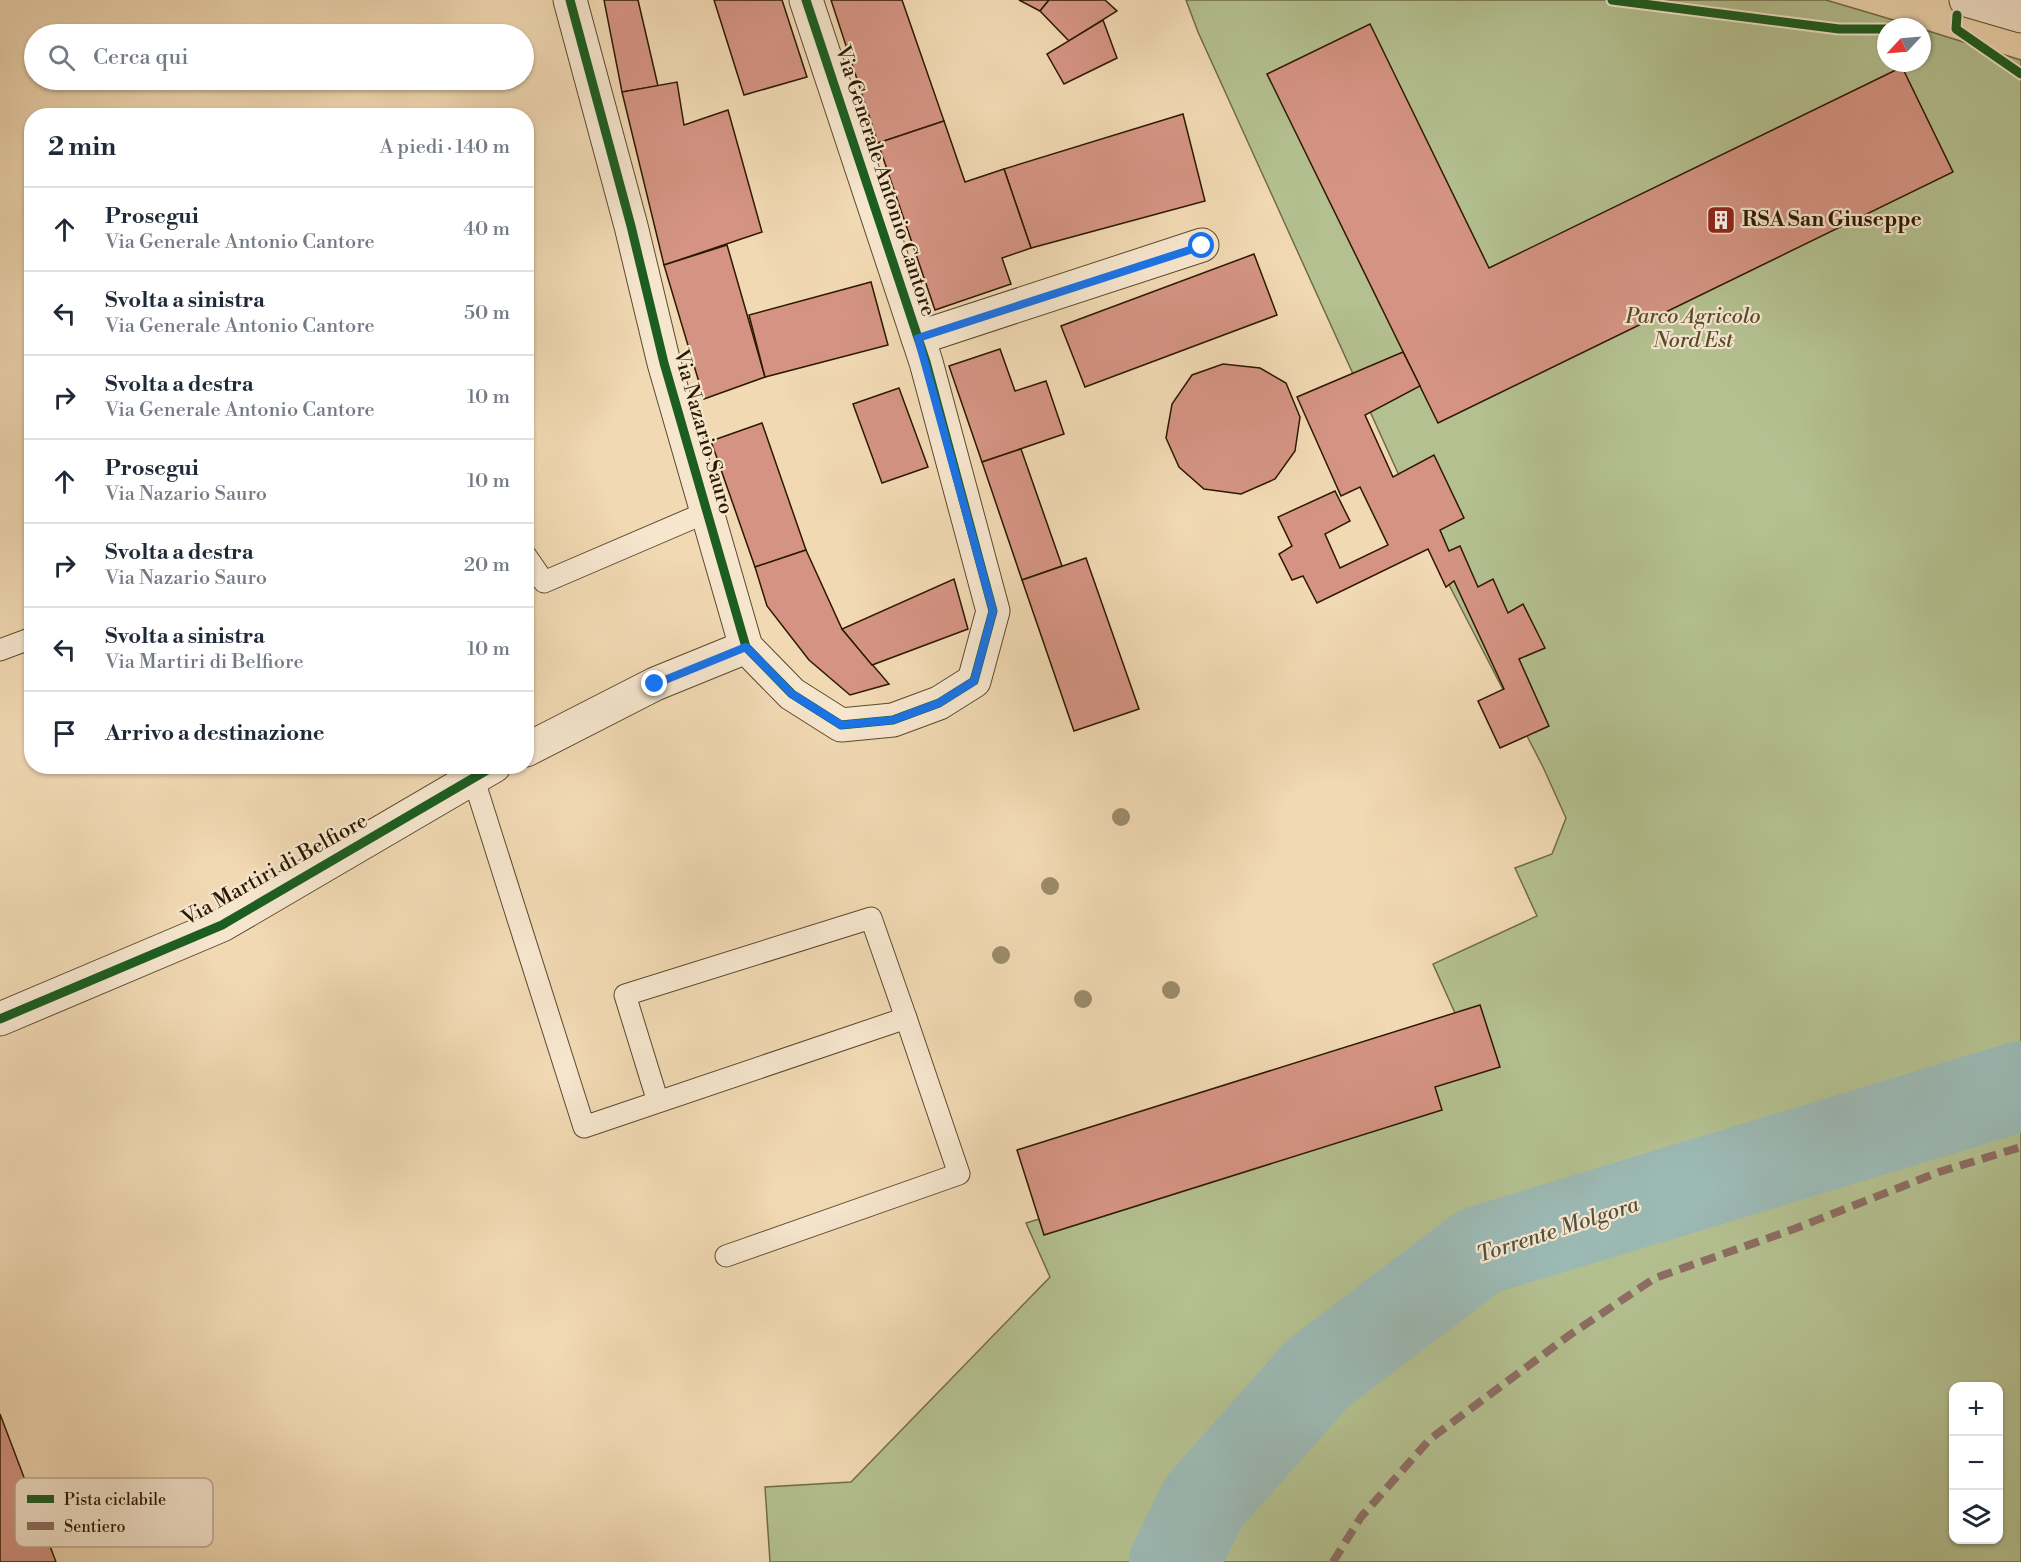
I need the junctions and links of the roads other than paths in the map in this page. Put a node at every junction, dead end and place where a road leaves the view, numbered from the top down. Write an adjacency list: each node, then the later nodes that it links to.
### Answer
1 (806, 0): 6 (street, Via Generale Antonio Cantore)
2 (1966, 0): 4 (street)
3 (573, 2): 7 (street, Via Nazario Sauro)
4 (2021, 16)
5 (1202, 246): 6 (street, Via Generale Antonio Cantore)
6 (918, 338): 12 (street, Via Generale Antonio Cantore)
7 (706, 512): 8 (lane); 10 (street, Via Nazario Sauro)
8 (534, 568)
9 (24, 641): 11 (lane)
10 (746, 647): 12 (street, Via Nazario Sauro); 13 (street)
11 (0, 650)
12 (939, 703)
13 (534, 746)
14 (480, 774): 16 (street, Via Martiri di Belfiore)
15 (484, 774): 18 (lane)
16 (0, 1018)
17 (906, 1018): 18 (lane); 18 (lane); 19 (lane)
18 (658, 1102)
19 (726, 1256)

